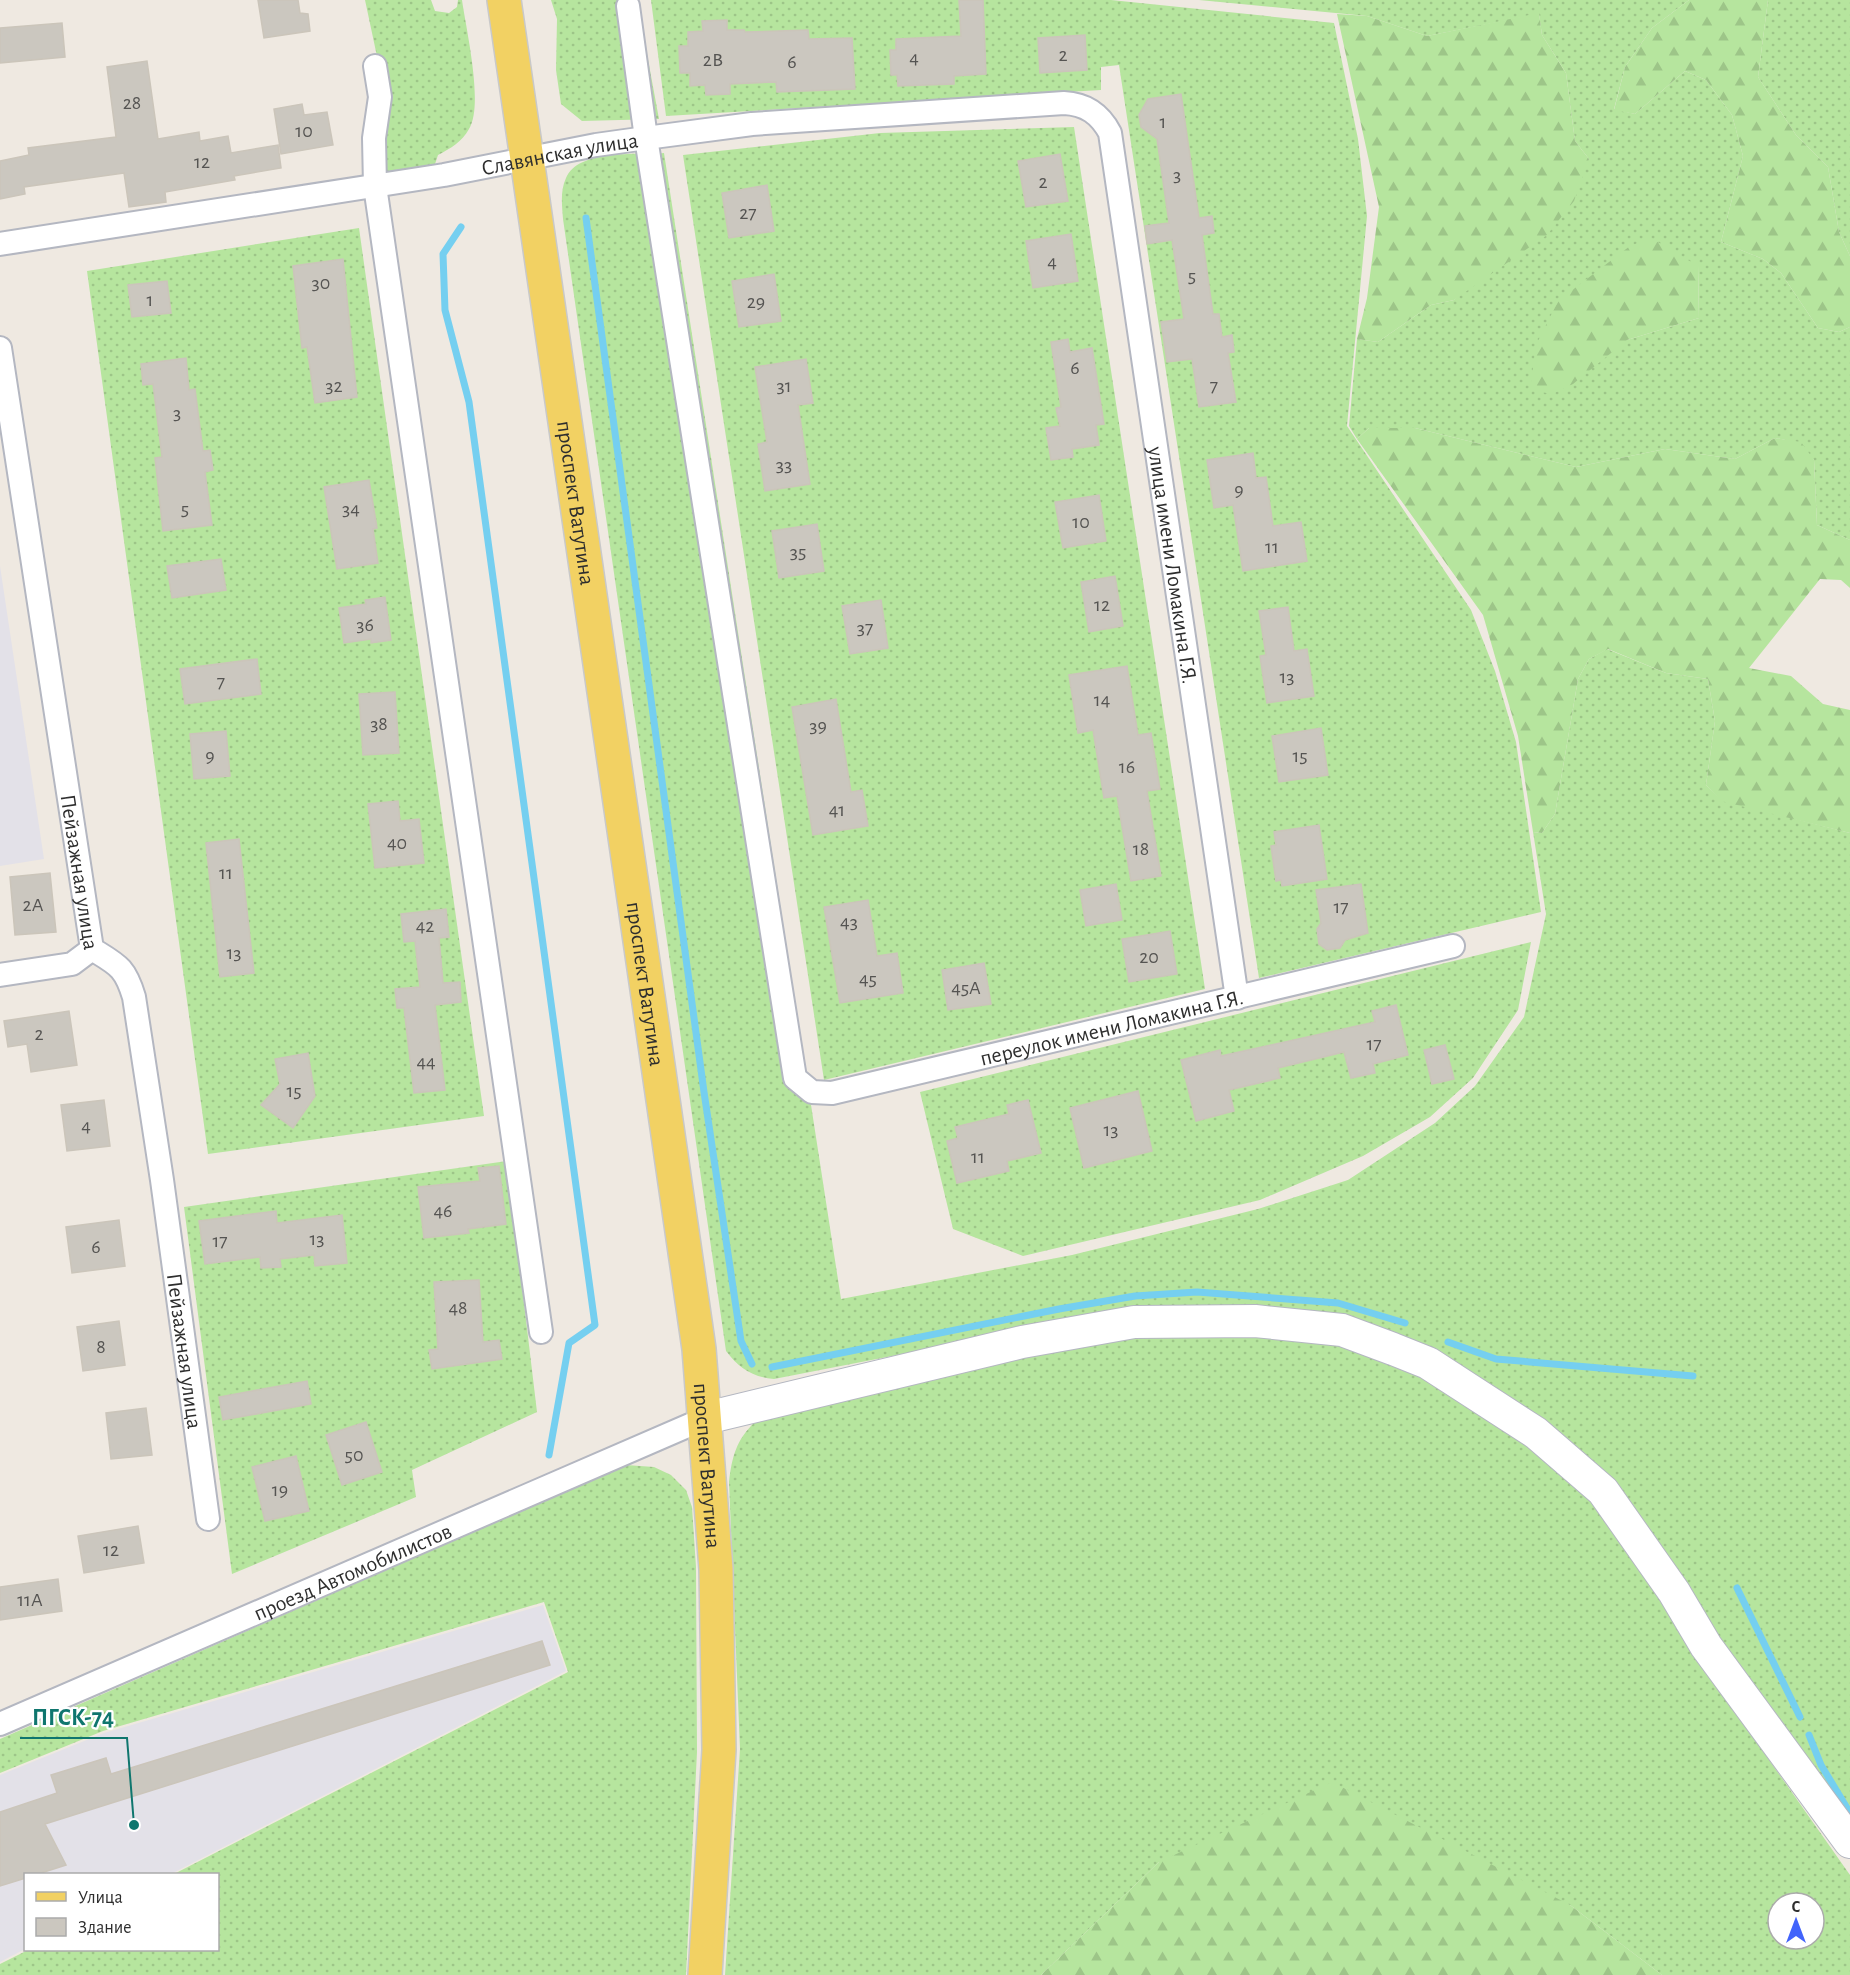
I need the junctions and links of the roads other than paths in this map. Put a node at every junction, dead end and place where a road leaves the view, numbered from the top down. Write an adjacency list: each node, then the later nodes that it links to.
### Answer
1 (504, 0): 6 (main road, проспект Ватутина)
2 (628, 6): 5 (street, переулок имени Ломакина Г.Я.)
3 (375, 66): 7 (street)
4 (1110, 133): 5 (street, Славянская улица); 13 (street, улица имени Ломакина Г.Я.)
5 (646, 138): 6 (street, Славянская улица); 13 (street, переулок имени Ломакина Г.Я.)
6 (525, 159): 7 (street, Славянская улица); 15 (main road, проспект Ватутина)
7 (375, 186): 8 (street, Славянская улица); 14 (street)
8 (0, 244)
9 (0, 348): 11 (street, Пейзажная улица)
10 (1453, 946): 13 (street, переулок имени Ломакина Г.Я.)
11 (92, 949): 12 (street); 16 (street, Пейзажная улица)
12 (0, 975)
13 (1237, 998)
14 (541, 1332)
15 (706, 1418): 17 (street, проезд Автомобилистов); 18 (street); 19 (main road, проспект Ватутина)
16 (208, 1519)
17 (0, 1724)
18 (1850, 1842)
19 (705, 1975)

